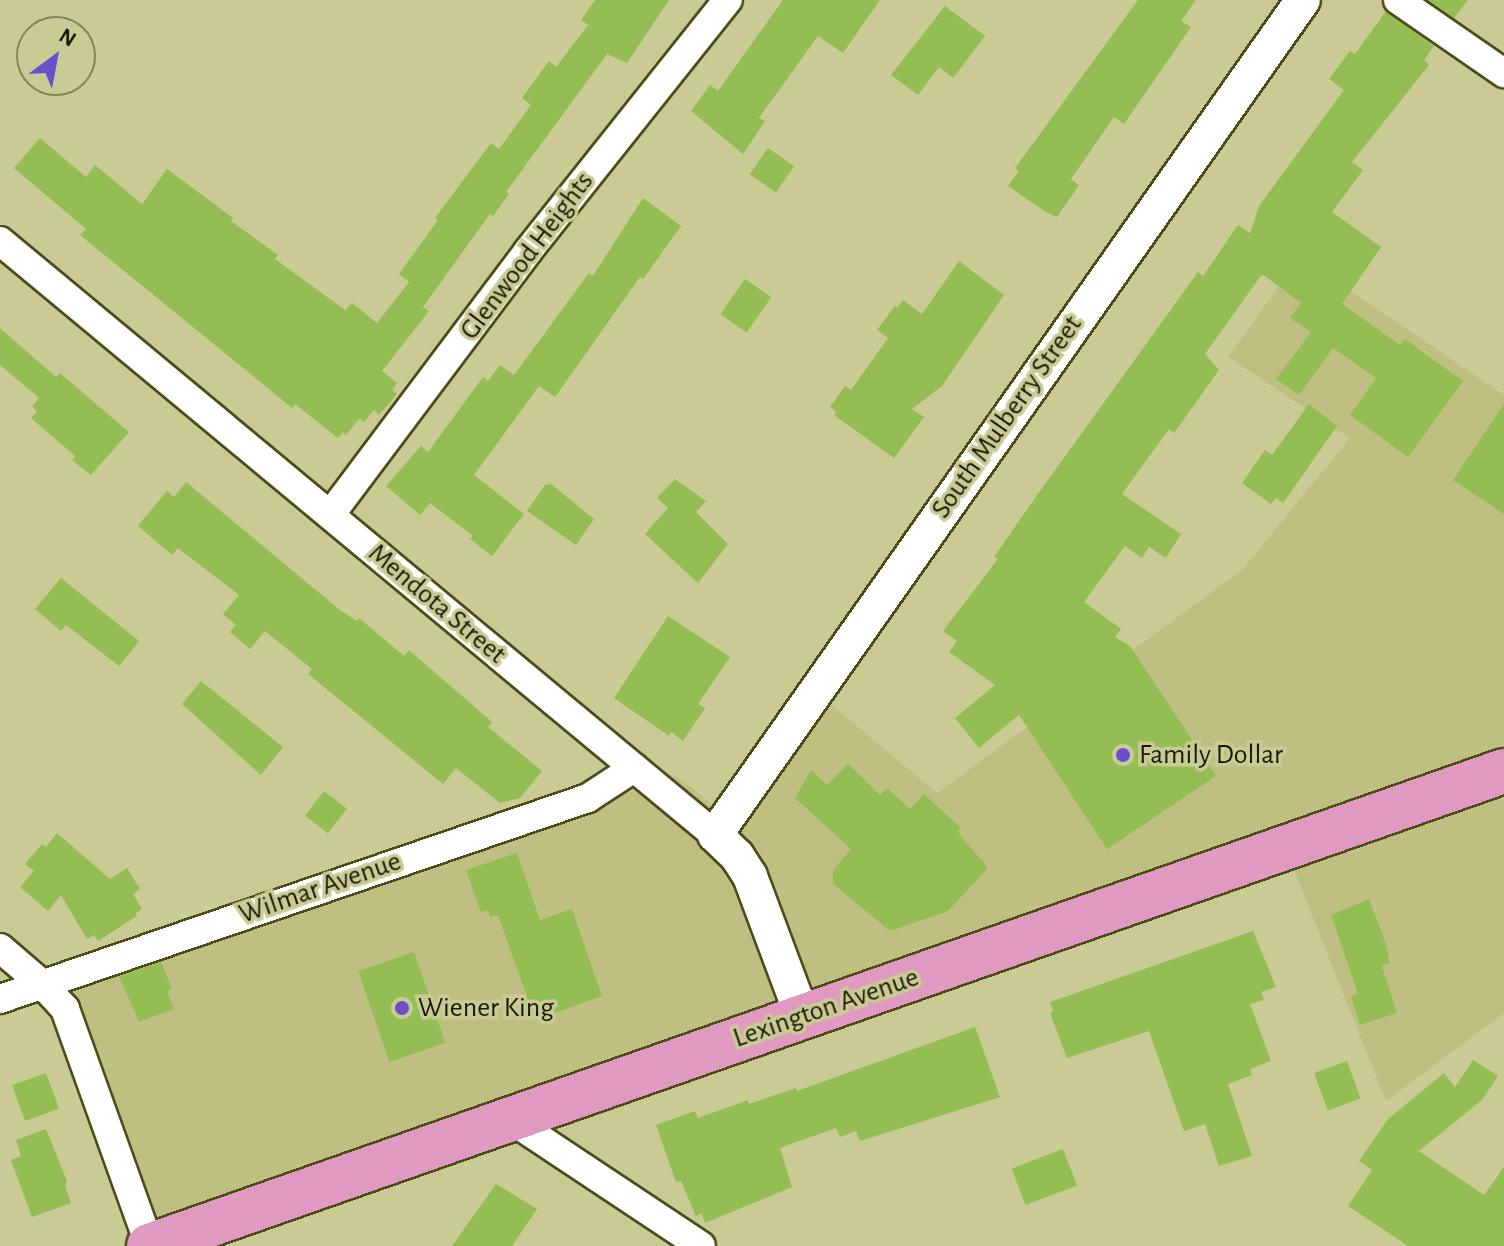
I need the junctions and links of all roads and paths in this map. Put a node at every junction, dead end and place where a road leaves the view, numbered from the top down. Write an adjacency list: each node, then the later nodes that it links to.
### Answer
1 (728, 0): 6 (street, Glenwood Heights)
2 (1303, 0): 9 (street, South Mulberry Street)
3 (1398, 0): 4 (street)
4 (1504, 73)
5 (0, 241): 6 (street, Mendota Street)
6 (330, 515): 7 (street, Mendota Street)
7 (634, 768): 9 (street, Mendota Street); 11 (street, Wilmar Avenue)
8 (1504, 771): 13 (main road, Lexington Avenue)
9 (715, 835): 13 (street, Mendota Street)
10 (0, 948): 11 (street)
11 (42, 984): 12 (street, Wilmar Avenue); 15 (street)
12 (0, 999)
13 (803, 1018): 14 (main road, Lexington Avenue)
14 (510, 1119): 15 (main road, Lexington Avenue); 16 (street)
15 (149, 1246)
16 (701, 1246)

